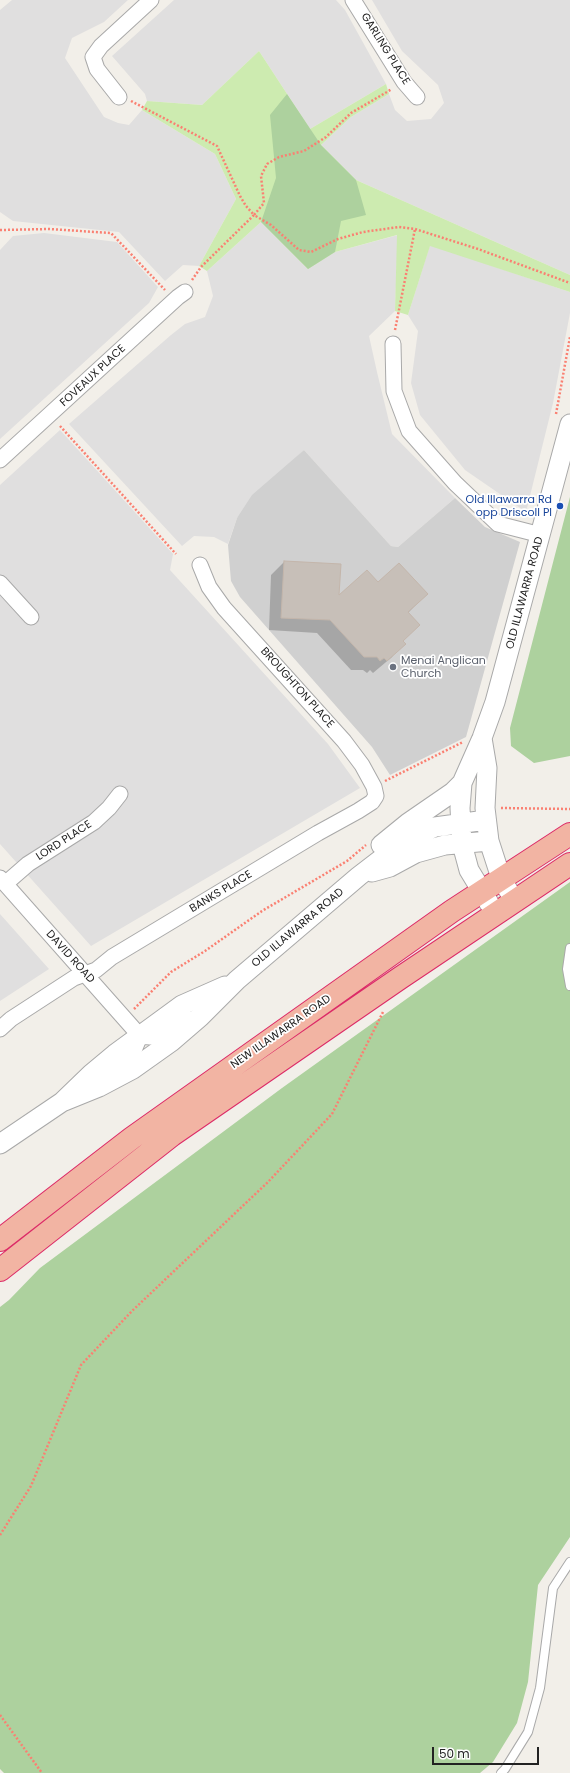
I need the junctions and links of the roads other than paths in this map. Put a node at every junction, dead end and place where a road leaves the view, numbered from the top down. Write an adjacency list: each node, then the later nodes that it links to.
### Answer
1 (151, 0): 3 (street)
2 (353, 0): 4 (street, GARLING PLACE)
3 (119, 97)
4 (417, 97)
5 (181, 294): 8 (street, FOVEAUX PLACE)
6 (393, 344): 9 (street)
7 (570, 424): 9 (street, OLD ILLAWARRA ROAD)
8 (0, 460)
9 (541, 535): 13 (street, OLD ILLAWARRA ROAD)
10 (200, 565): 16 (street, BROUGHTON PLACE)
11 (0, 583): 12 (street)
12 (31, 617)
13 (475, 738): 14 (street, OLD ILLAWARRA ROAD); 17 (street)
14 (462, 784): 18 (street, OLD ILLAWARRA ROAD); 23 (street, OLD ILLAWARRA ROAD)
15 (120, 794): 25 (street, LORD PLACE)
16 (358, 811): 30 (street, BANKS PLACE)
17 (491, 814): 18 (street, OLD ILLAWARRA ROAD); 20 (street)
18 (461, 823): 21 (street, OLD ILLAWARRA ROAD); 23 (street, OLD ILLAWARRA ROAD)
19 (570, 834): 24 (highway, NEW ILLAWARRA ROAD)
20 (489, 841): 21 (street, OLD ILLAWARRA ROAD); 24 (street)
21 (462, 844): 23 (street, OLD ILLAWARRA ROAD); 26 (street, OLD ILLAWARRA ROAD)
22 (570, 864): 27 (highway, NEW ILLAWARRA ROAD)
23 (359, 876): 31 (street, OLD ILLAWARRA ROAD)
24 (501, 878): 26 (highway, NEW ILLAWARRA ROAD); 27 (street)
25 (2, 881): 30 (street, DAVID ROAD)
26 (481, 891): 28 (street, OLD ILLAWARRA ROAD); 39 (highway, NEW ILLAWARRA ROAD)
27 (514, 900): 28 (highway, NEW ILLAWARRA ROAD)
28 (495, 913): 40 (highway, NEW ILLAWARRA ROAD)
29 (570, 948): 32 (lane)
30 (84, 974): 34 (street); 35 (street, DAVID ROAD)
31 (237, 980): 33 (street, OLD ILLAWARRA ROAD); 35 (street, OLD ILLAWARRA ROAD)
32 (570, 986)
33 (200, 1016): 35 (street); 36 (street, OLD ILLAWARRA ROAD)
34 (0, 1029)
35 (140, 1036): 36 (street); 37 (street, OLD ILLAWARRA ROAD)
36 (99, 1087): 37 (street, OLD ILLAWARRA ROAD)
37 (62, 1102): 38 (street, OLD ILLAWARRA ROAD)
38 (0, 1144)
39 (0, 1240)
40 (0, 1270)
41 (570, 1562): 42 (lane)
42 (500, 1773)

